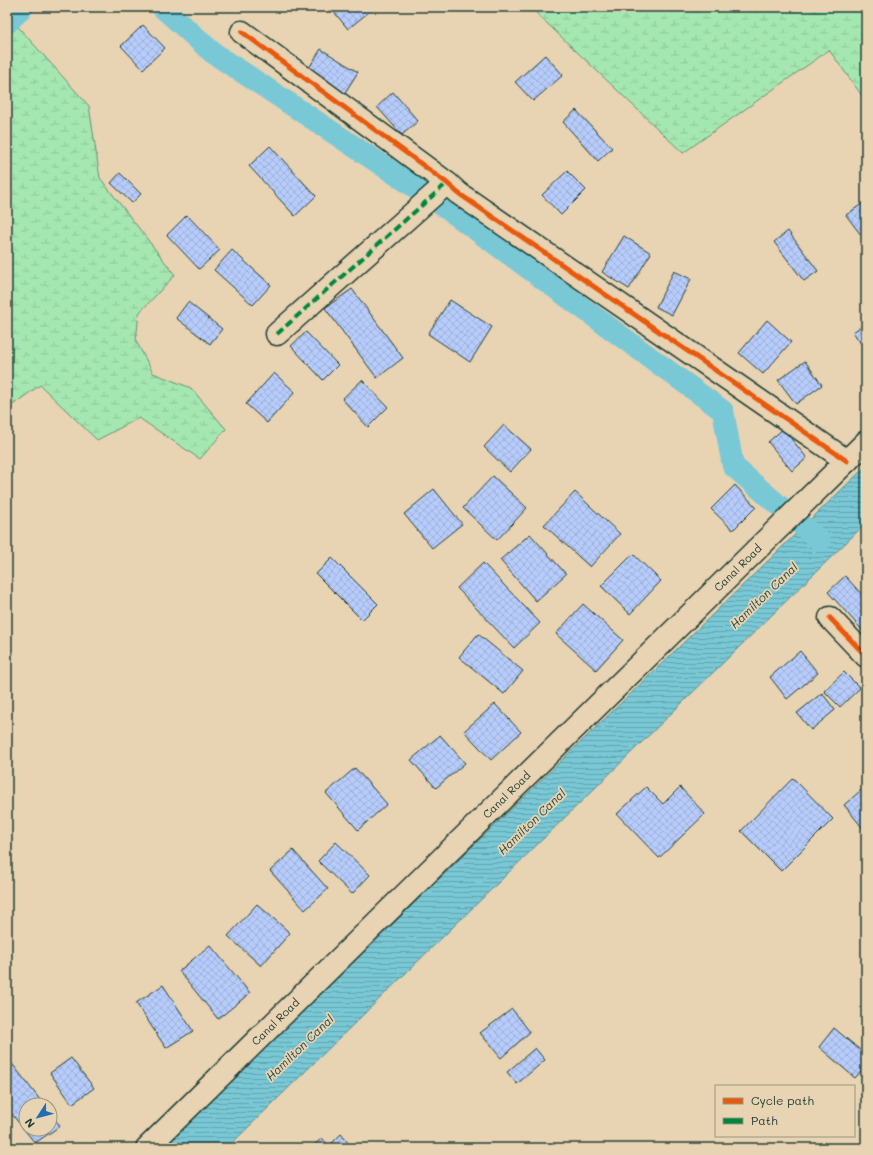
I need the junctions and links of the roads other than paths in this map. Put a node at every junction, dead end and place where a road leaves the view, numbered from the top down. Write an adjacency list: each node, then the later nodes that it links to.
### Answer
1 (242, 32): 2 (street)
2 (443, 187): 3 (street); 5 (street)
3 (277, 334)
4 (866, 442): 5 (street, Canal Road)
5 (847, 461): 8 (street, Canal Road)
6 (830, 618): 7 (street)
7 (866, 656)
8 (147, 1148)

